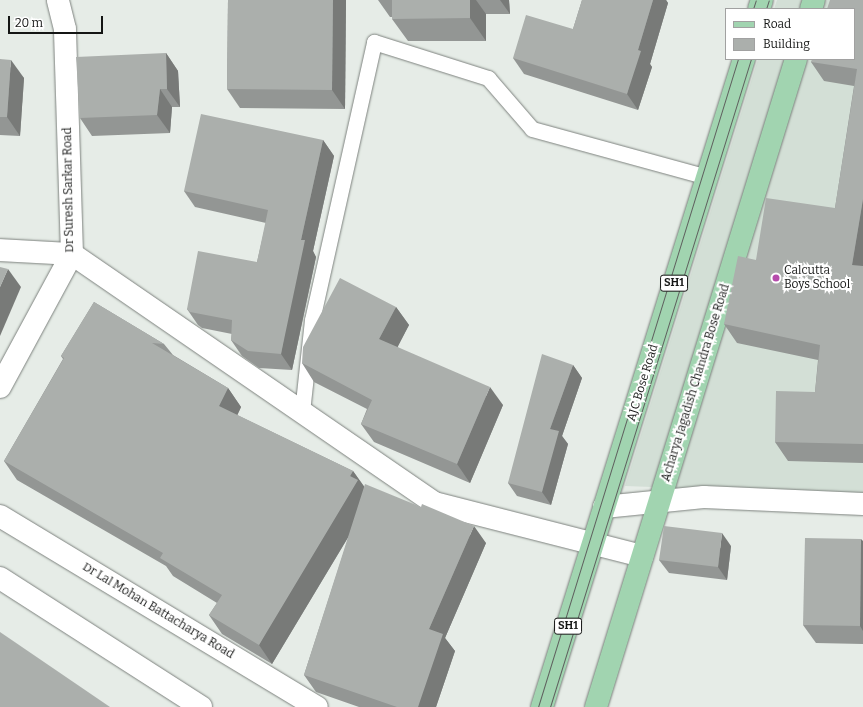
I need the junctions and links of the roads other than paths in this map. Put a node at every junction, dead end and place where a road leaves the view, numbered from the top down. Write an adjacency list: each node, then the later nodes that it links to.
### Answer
1 (58, 0): 6 (street, Dr Suresh Sarkar Road)
2 (744, 60): 4 (main road, AJC Bose Road / SH1)
3 (796, 60): 9 (main road, Acharya Jagadish Chandra Bose Road)
4 (707, 177): 8 (lane); 11 (main road, AJC Bose Road / SH1)
5 (0, 250): 6 (street)
6 (72, 254): 7 (street, Dr Suresh Sarkar Road); 8 (street)
7 (0, 387)
8 (302, 412): 13 (street)
9 (659, 501): 10 (street); 11 (street); 14 (main road, Acharya Jagadish Chandra Bose Road)
10 (863, 504)
11 (604, 507): 13 (main road, AJC Bose Road / SH1)
12 (0, 516): 17 (street, Dr Lal Mohan Battacharya Road)
13 (593, 544): 14 (street); 18 (main road, AJC Bose Road / SH1)
14 (642, 556): 19 (main road, Acharya Jagadish Chandra Bose Road)
15 (0, 578): 16 (street)
16 (201, 707)
17 (317, 707)
18 (542, 707)
19 (596, 707)

